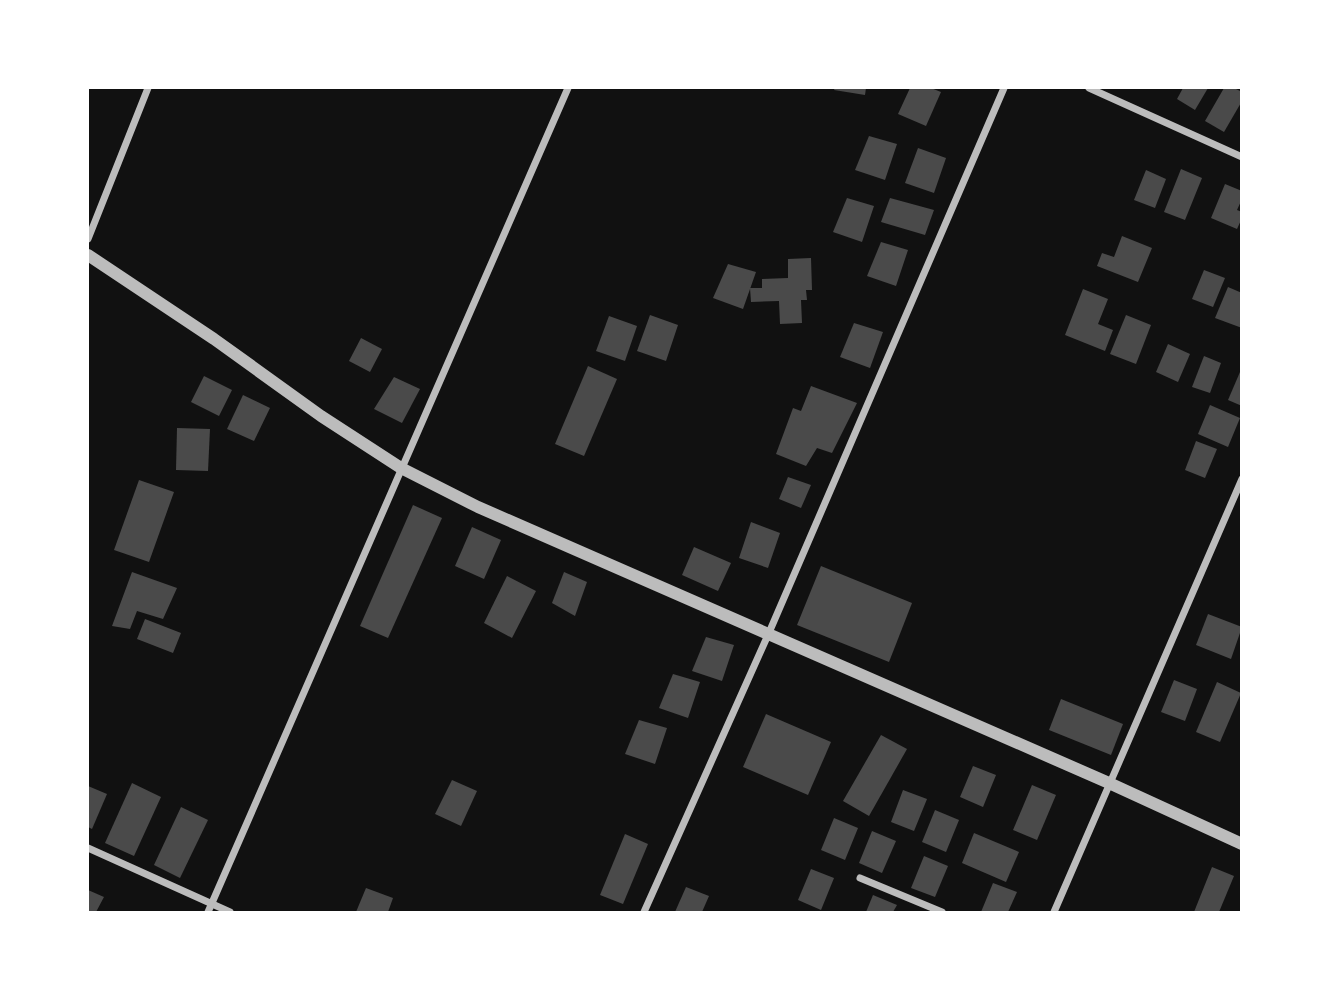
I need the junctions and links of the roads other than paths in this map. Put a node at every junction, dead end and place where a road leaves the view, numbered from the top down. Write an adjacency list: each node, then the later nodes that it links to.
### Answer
1 (148, 88): 6 (street)
2 (568, 88): 8 (street)
3 (1004, 88): 10 (street)
4 (1090, 88): 5 (street)
5 (1241, 157)
6 (88, 239)
7 (88, 255): 8 (street)
8 (401, 468): 10 (street); 15 (street)
9 (1241, 479): 11 (street)
10 (768, 635): 11 (street); 17 (street)
11 (1110, 783): 12 (street); 19 (street)
12 (1241, 844)
13 (88, 848): 15 (street)
14 (860, 878): 18 (street)
15 (210, 909): 16 (street)
16 (230, 912)
17 (644, 912)
18 (942, 912)
19 (1054, 912)

